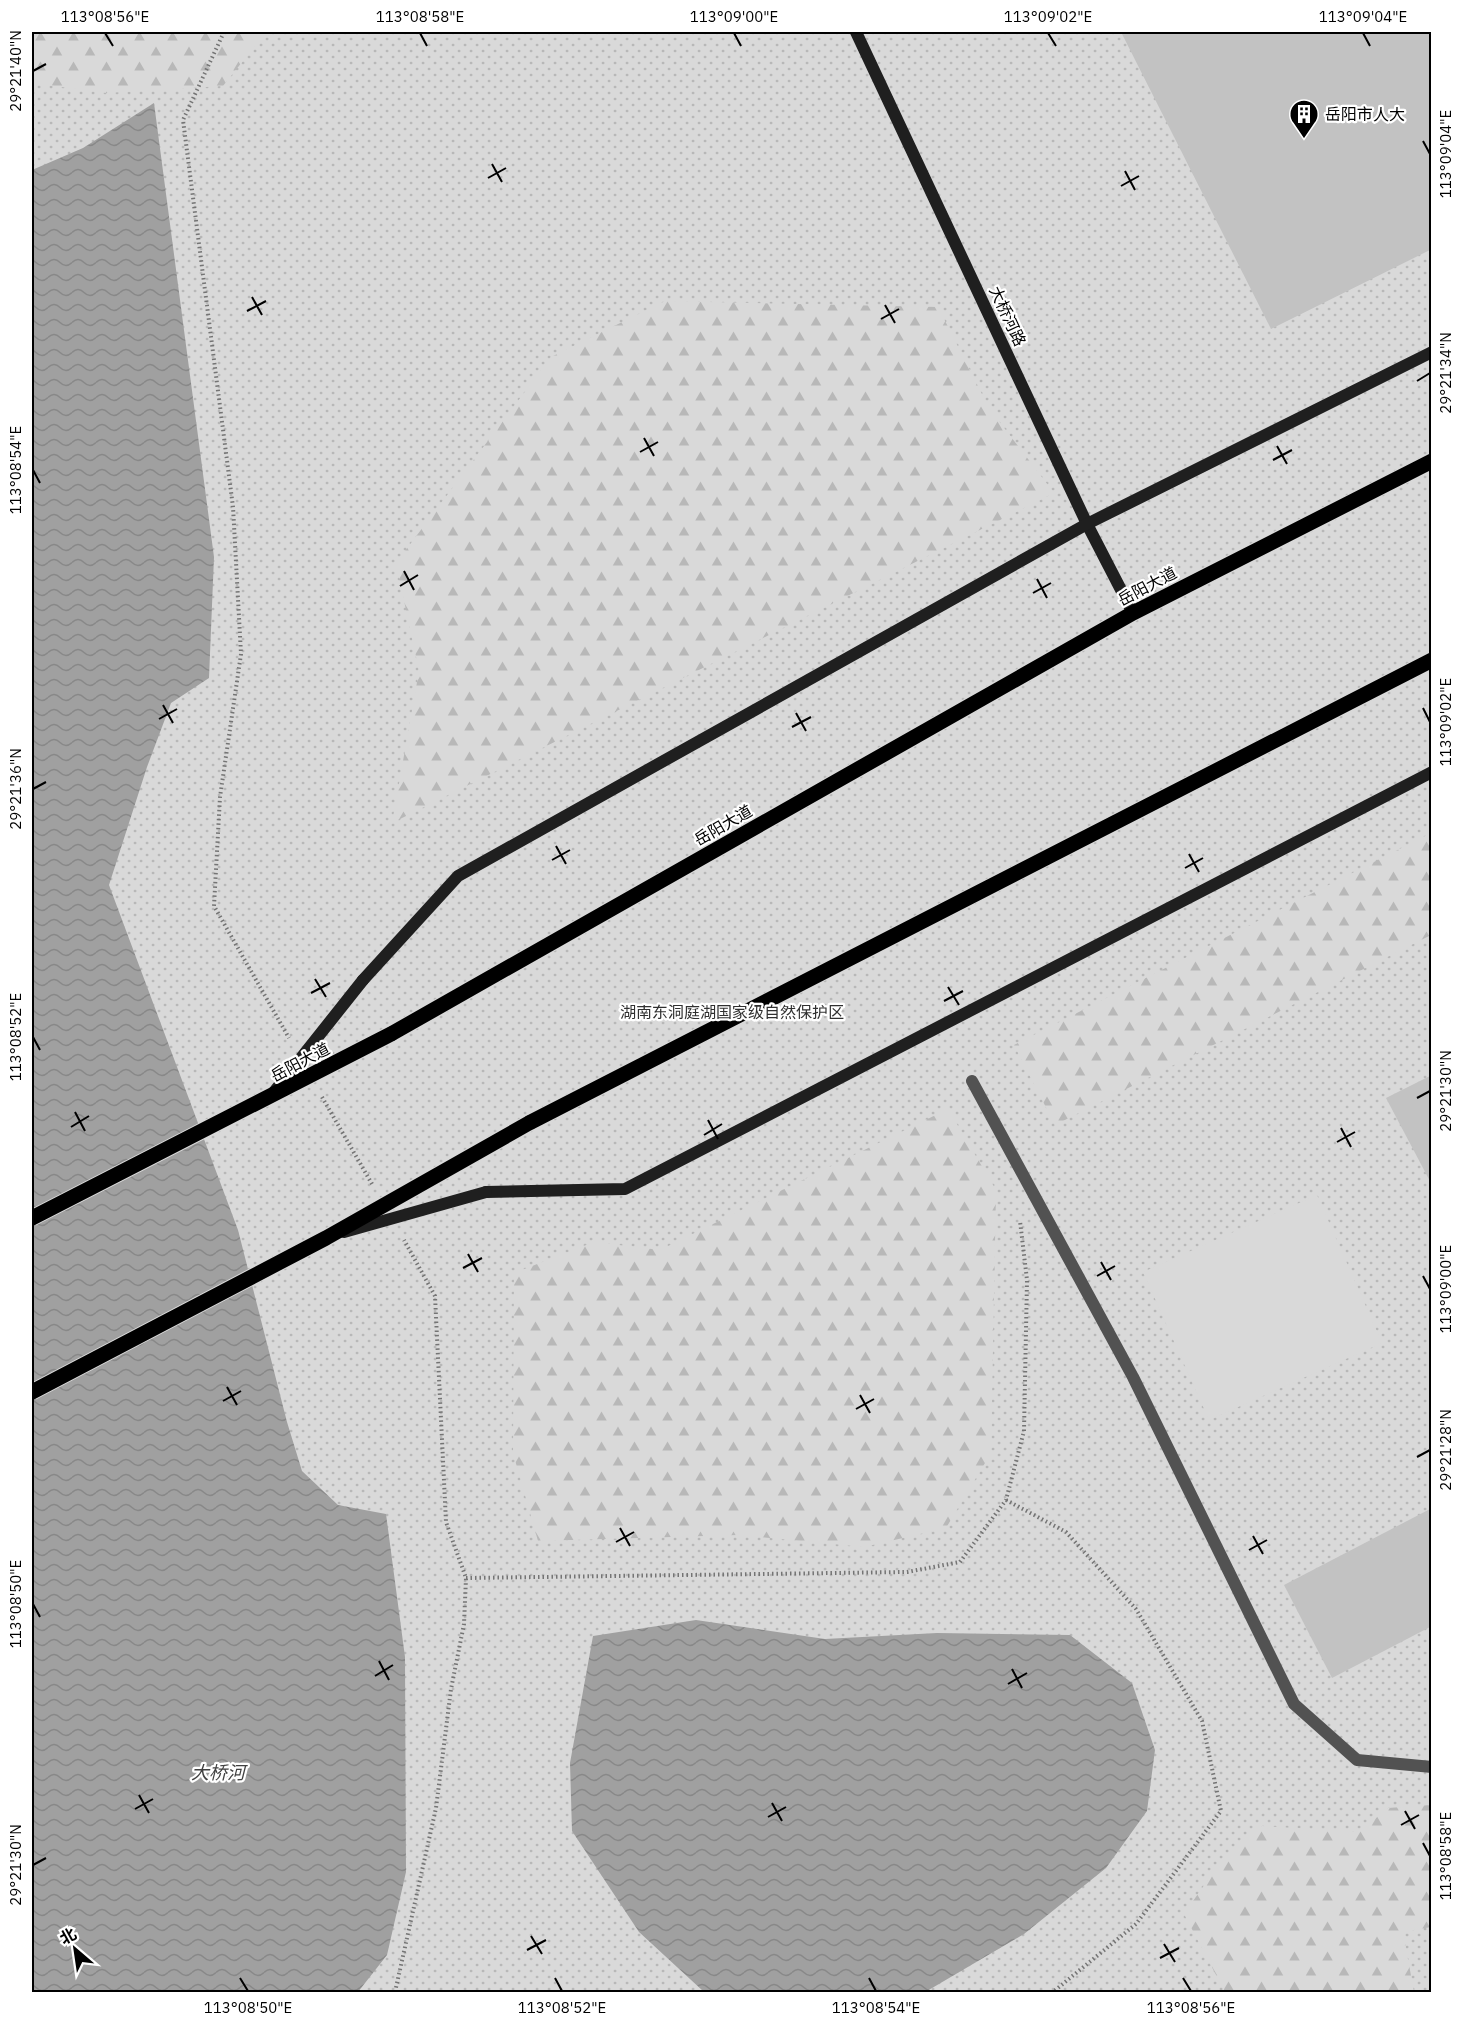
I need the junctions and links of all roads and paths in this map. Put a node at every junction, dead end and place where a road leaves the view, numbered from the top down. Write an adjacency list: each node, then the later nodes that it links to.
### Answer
1 (856, 32): 4 (main road, 大桥河路)
2 (1431, 352): 4 (main road)
3 (1431, 460): 5 (main road, 岳阳大道)
4 (1087, 524): 5 (main road, 大桥河路); 9 (main road, bridge)
5 (1133, 613): 9 (main road, 岳阳大道, bridge)
6 (1431, 660): 12 (main road, bridge)
7 (1431, 772): 12 (main road, bridge)
8 (972, 1081): 16 (street)
9 (269, 1098): 11 (main road, 岳阳大道, bridge)
10 (1019, 1213): 14 (path)
11 (32, 1218)
12 (326, 1238): 13 (main road, bridge)
13 (32, 1392)
14 (1006, 1500): 15 (path); 17 (path)
15 (466, 1578)
16 (1431, 1767)
17 (1053, 1992)

